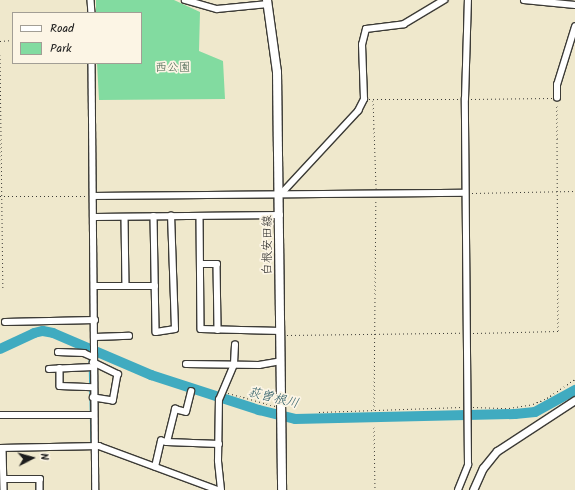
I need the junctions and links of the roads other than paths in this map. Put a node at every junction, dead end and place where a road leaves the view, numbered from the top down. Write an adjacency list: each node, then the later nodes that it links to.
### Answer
1 (92, 0): 9 (street)
2 (185, 0): 7 (street)
3 (444, 0): 15 (street)
4 (468, 0): 13 (street)
5 (524, 0): 6 (street)
6 (535, 1): 8 (street)
7 (267, 2): 15 (main road, 白根安田線)
8 (575, 5)
9 (92, 12)
10 (575, 27): 12 (street)
11 (92, 64): 14 (street)
12 (557, 98)
13 (465, 193): 15 (street); 58 (street)
14 (94, 196): 15 (street); 20 (street)
15 (280, 196): 16 (main road, 白根安田線)
16 (280, 215): 19 (street); 29 (main road, 白根安田線)
17 (154, 216): 18 (street); 21 (street); 25 (street)
18 (171, 216): 19 (street); 25 (street)
19 (200, 216): 22 (street)
20 (95, 217): 21 (street); 23 (street)
21 (125, 217): 24 (street)
22 (200, 264): 28 (street); 28 (street)
23 (95, 286): 24 (street); 26 (street)
24 (126, 286): 25 (street)
25 (156, 286)
26 (95, 320): 27 (street); 31 (street)
27 (5, 322)
28 (218, 330): 29 (street)
29 (281, 333): 34 (main road, 白根安田線)
30 (129, 336): 31 (street)
31 (95, 337): 35 (street)
32 (234, 345): 37 (street)
33 (58, 352): 35 (street)
34 (281, 361): 37 (street); 57 (main road, 白根安田線)
35 (93, 362): 38 (street); 40 (street); 42 (street)
36 (186, 364): 37 (street)
37 (234, 364): 47 (street)
38 (60, 368): 39 (street); 40 (street)
39 (50, 369)
40 (93, 387): 42 (street)
41 (191, 392): 46 (street)
42 (93, 398): 44 (street)
43 (575, 400): 59 (street)
44 (93, 415): 45 (street); 49 (street)
45 (0, 416)
46 (167, 442): 47 (street); 50 (street)
47 (219, 444): 56 (street)
48 (2, 448): 49 (street); 51 (street)
49 (95, 448): 50 (street); 55 (street)
50 (156, 467): 52 (street)
51 (4, 480): 53 (street); 54 (street)
52 (209, 489): 56 (street)
53 (4, 490)
54 (40, 490)
55 (96, 490)
56 (220, 490)
57 (282, 490)
58 (458, 490)
59 (473, 490)

